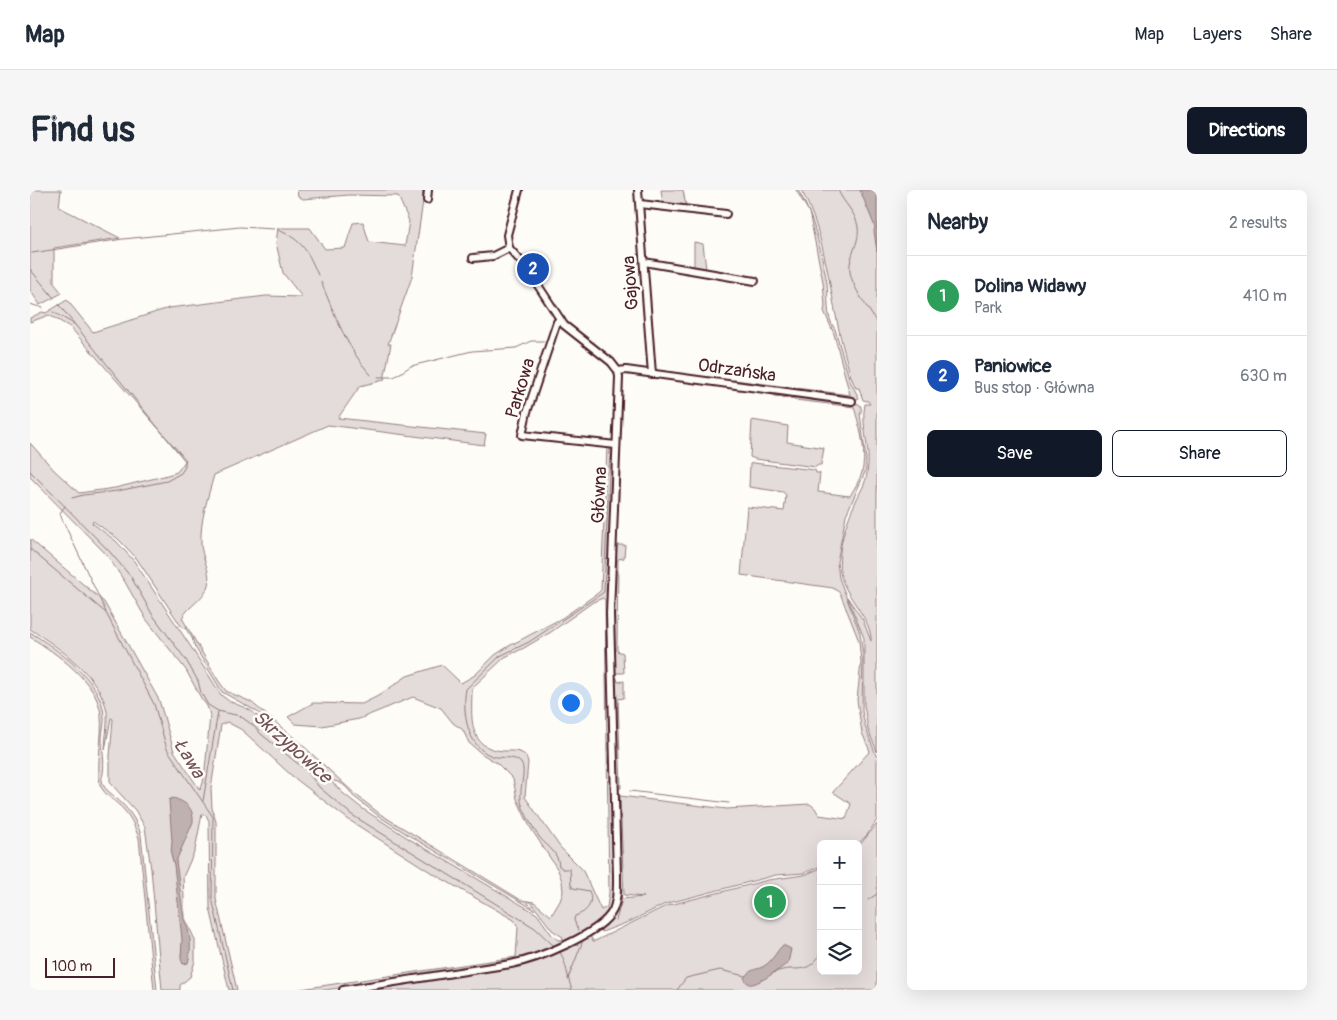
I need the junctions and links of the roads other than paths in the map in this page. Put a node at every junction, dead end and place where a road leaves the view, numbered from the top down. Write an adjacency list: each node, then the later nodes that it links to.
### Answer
1 (428, 190): 4 (street)
2 (519, 190): 7 (street)
3 (638, 190): 5 (street, Gajowa)
4 (427, 200)
5 (640, 204): 6 (street); 9 (street, Gajowa)
6 (726, 214)
7 (509, 248): 8 (street); 11 (street)
8 (473, 258)
9 (644, 262): 10 (street); 13 (street, Gajowa)
10 (755, 281)
11 (560, 319): 12 (street); 15 (street, Parkowa)
12 (618, 371): 13 (street, Odrzańska); 15 (street, Główna)
13 (652, 374): 14 (street, Odrzańska)
14 (852, 401)
15 (616, 446): 16 (street, Główna)
16 (343, 990)

